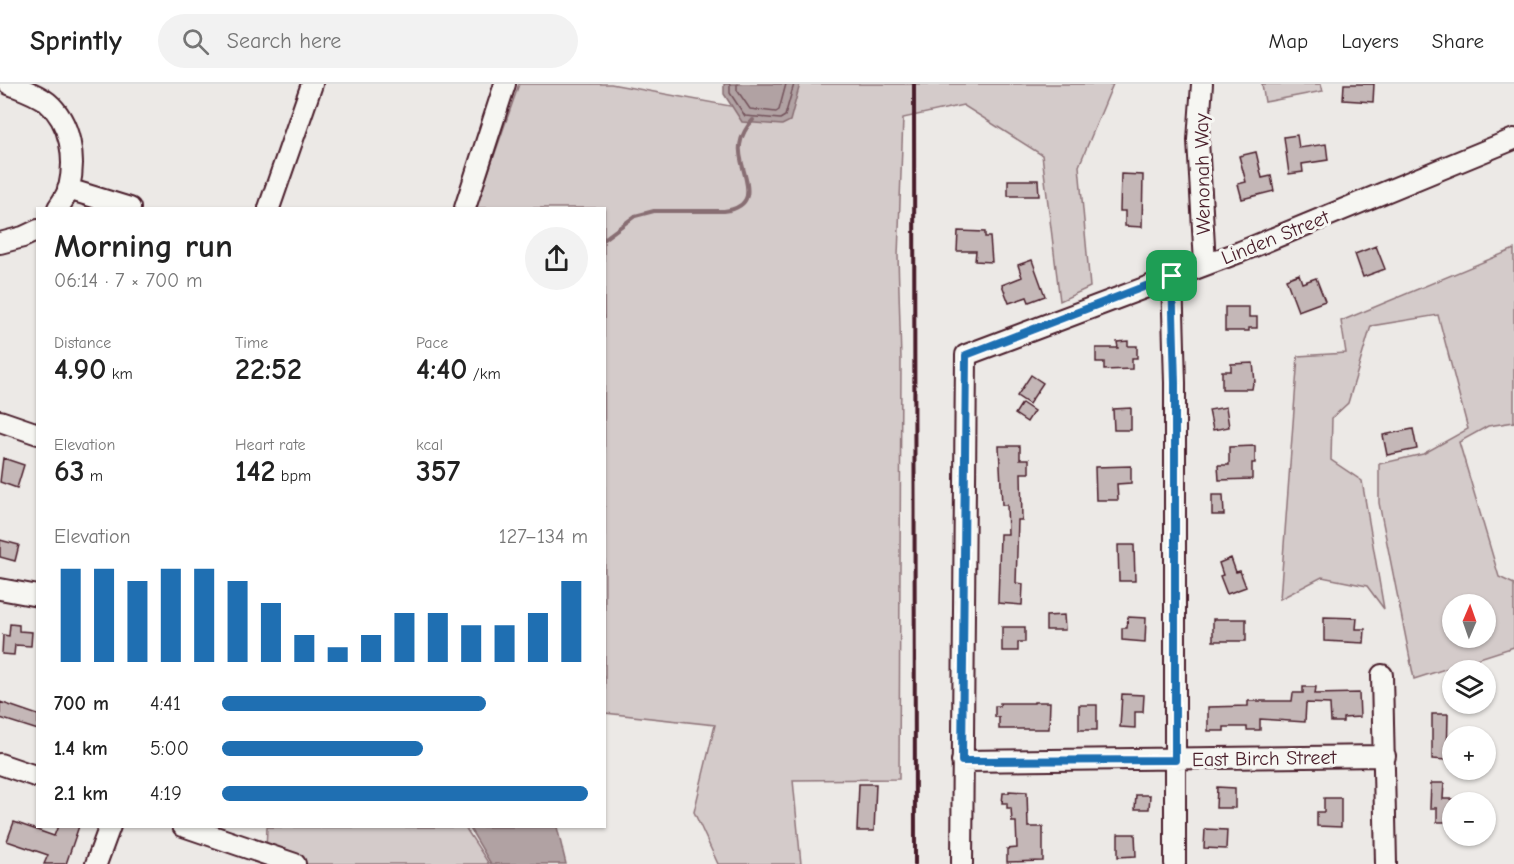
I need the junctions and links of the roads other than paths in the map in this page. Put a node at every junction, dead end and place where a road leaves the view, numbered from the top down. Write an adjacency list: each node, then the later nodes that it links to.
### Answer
1 (9, 84): 6 (street)
2 (312, 84): 9 (street)
3 (505, 84): 10 (street)
4 (1202, 84): 13 (street, Wenonah Way)
5 (1514, 139): 13 (street, Linden Street)
6 (68, 189): 7 (street); 8 (street)
7 (59, 207)
8 (127, 207)
9 (269, 207)
10 (465, 207)
11 (36, 231): 12 (street)
12 (0, 243)
13 (1205, 264): 14 (street, Linden Street)
14 (1172, 276): 21 (street); 22 (street, Linden Street)
15 (0, 421): 16 (street)
16 (36, 433)
17 (0, 589): 18 (street)
18 (36, 596)
19 (1382, 675): 20 (street)
20 (1385, 756): 21 (street, East Birch Street); 31 (street)
21 (1175, 760): 22 (street, East Birch Street); 30 (street)
22 (962, 761): 29 (street)
23 (0, 764): 24 (street)
24 (36, 776)
25 (109, 828): 27 (street)
26 (189, 828): 28 (street)
27 (96, 864)
28 (295, 864)
29 (962, 864)
30 (1175, 864)
31 (1386, 864)

